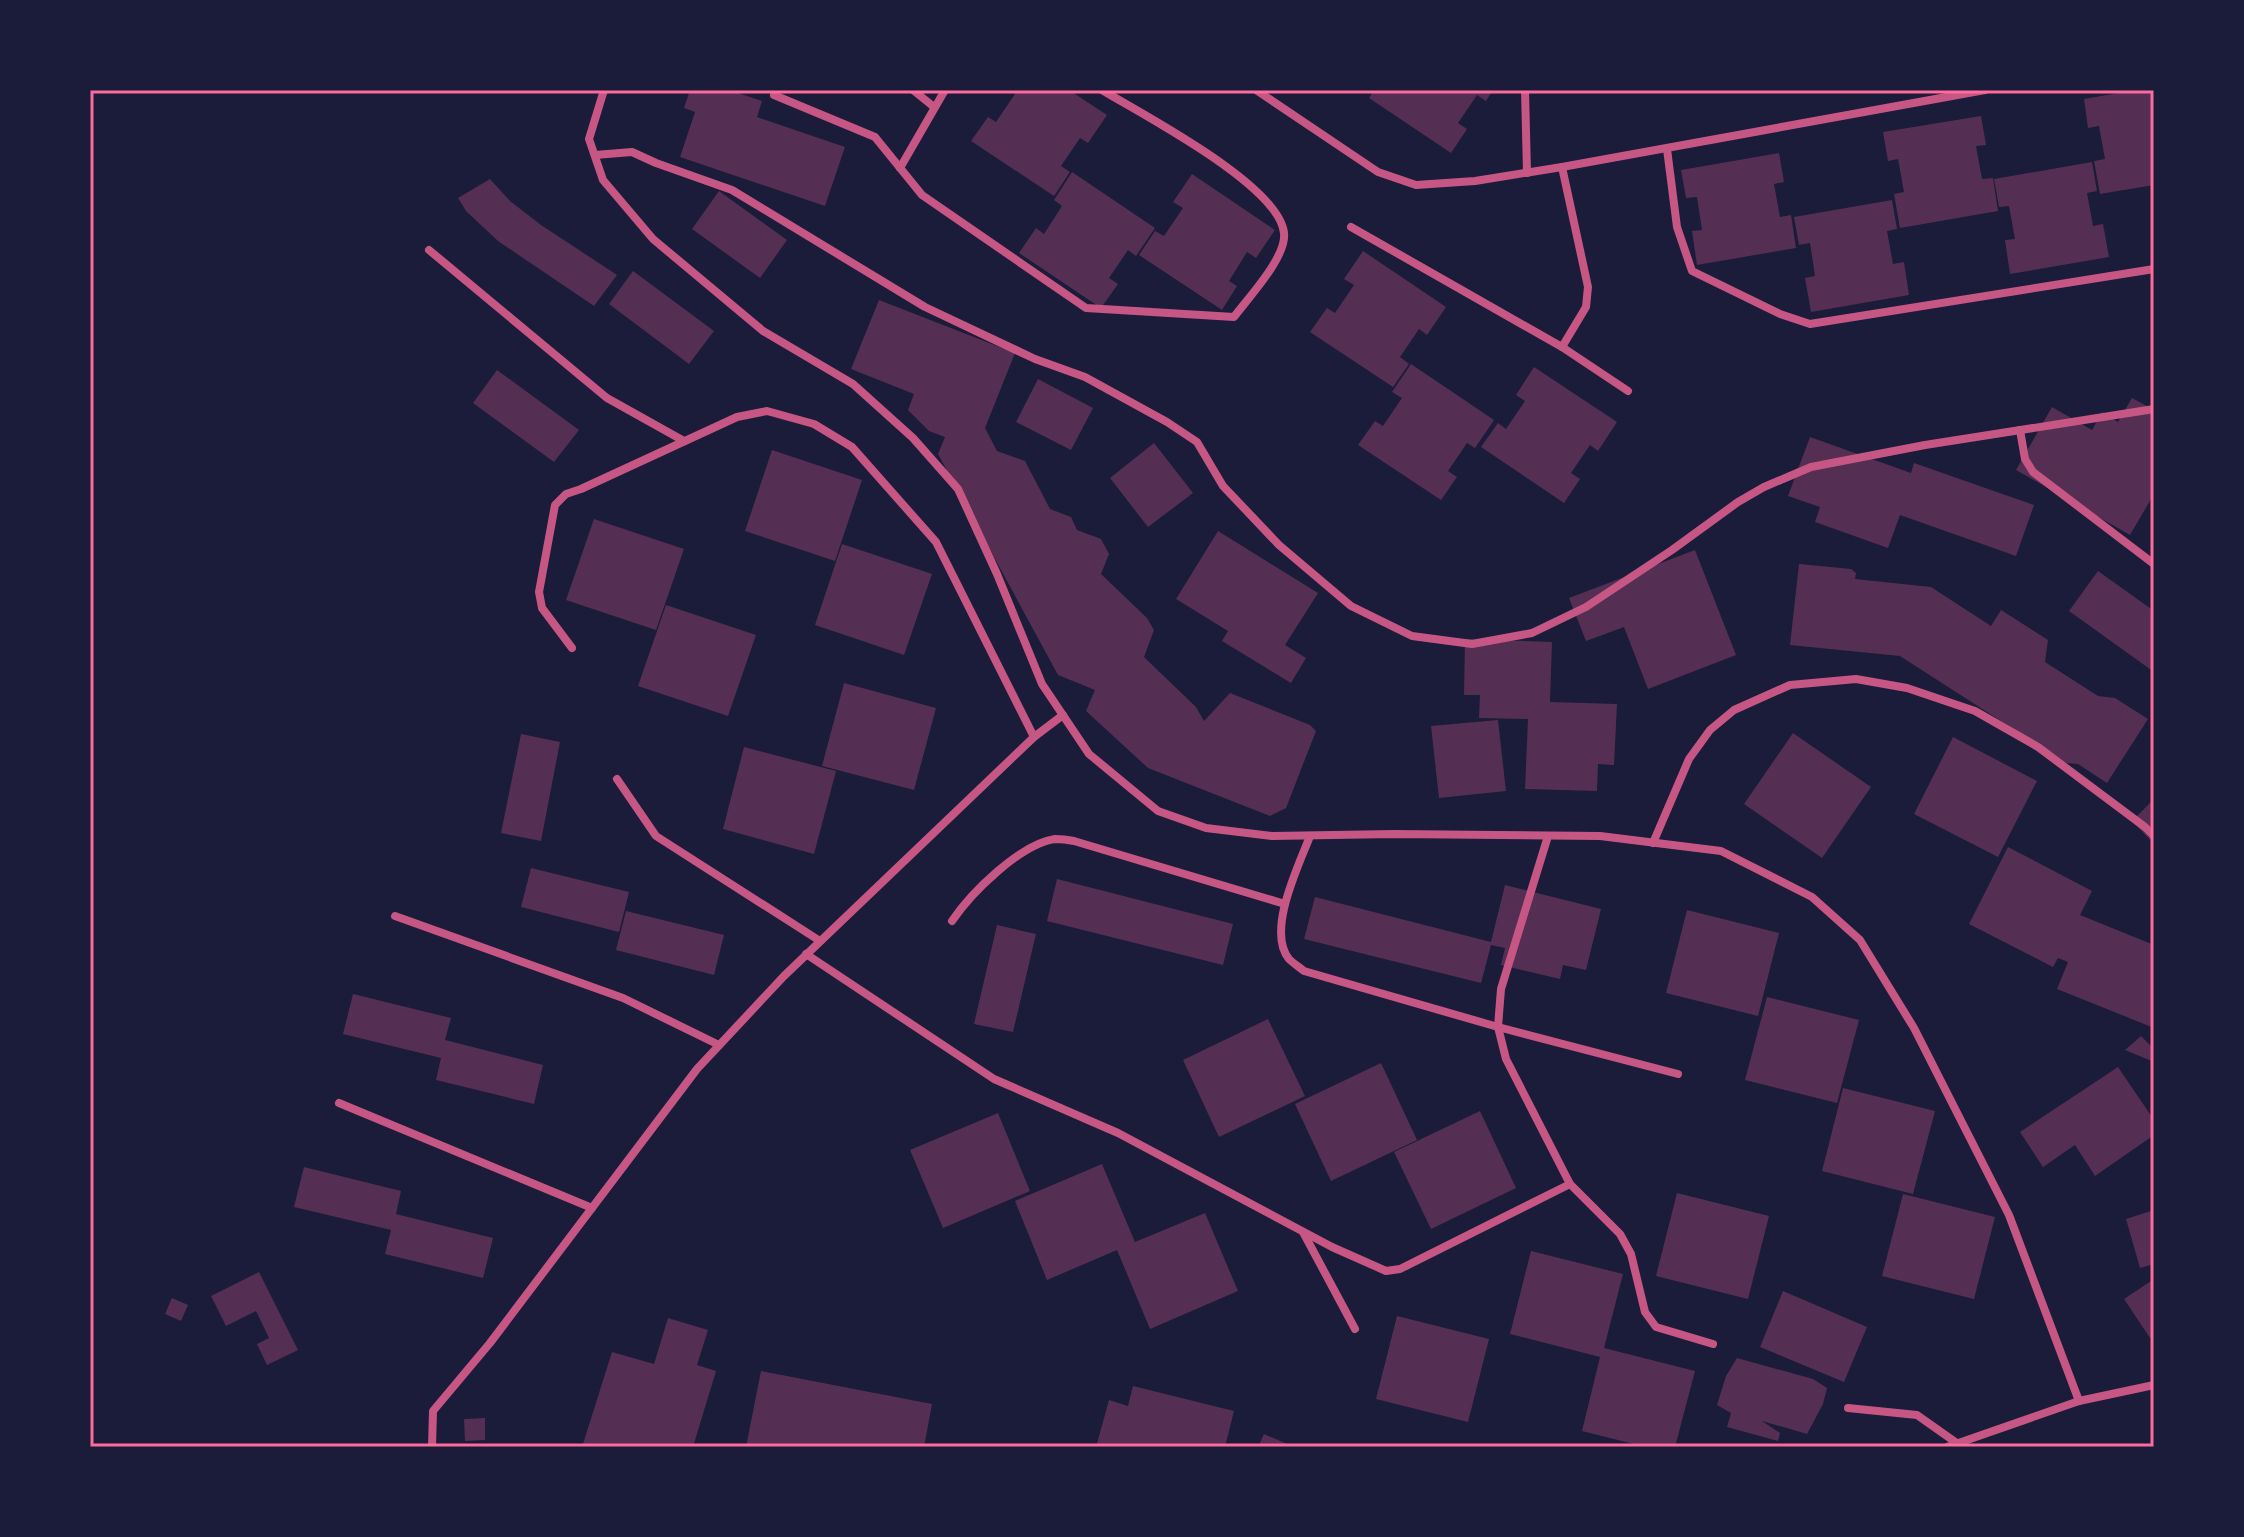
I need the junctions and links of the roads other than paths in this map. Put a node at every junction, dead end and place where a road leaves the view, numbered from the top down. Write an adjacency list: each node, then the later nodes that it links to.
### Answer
1 (604, 90): 11 (street)
2 (776, 90): 13 (street)
3 (913, 90): 9 (street)
4 (945, 90): 9 (street)
5 (1102, 90): 13 (street)
6 (1256, 90): 14 (street)
7 (1525, 90): 14 (street)
8 (1985, 90): 10 (street)
9 (934, 107): 13 (street)
10 (1667, 149): 12 (street); 17 (street)
11 (595, 155): 21 (street); 25 (street)
12 (1562, 167): 14 (street); 18 (street)
13 (900, 168)
14 (1527, 173)
15 (1351, 227): 18 (street)
16 (429, 250): 22 (street)
17 (2154, 269)
18 (1562, 347): 19 (street)
19 (1628, 391)
20 (2154, 409): 21 (street)
21 (2020, 430): 23 (street)
22 (684, 441): 24 (street); 26 (street)
23 (2154, 564)
24 (572, 648)
25 (1063, 715): 26 (street); 28 (street)
26 (1034, 737): 35 (street)
27 (617, 779): 35 (street)
28 (1310, 836): 29 (street); 32 (street)
29 (1548, 836): 31 (street); 37 (street)
30 (2154, 836): 31 (street)
31 (1653, 843): 47 (street)
32 (1285, 904): 34 (street); 37 (street)
33 (395, 916): 38 (street)
34 (952, 921)
35 (820, 941): 36 (street)
36 (806, 954): 38 (street); 43 (street)
37 (1498, 1027): 39 (street); 41 (street)
38 (719, 1045): 42 (street)
39 (1678, 1074)
40 (339, 1103): 42 (street)
41 (1570, 1184): 43 (street); 45 (street)
42 (592, 1208): 50 (street)
43 (1303, 1232): 44 (street)
44 (1355, 1329)
45 (1713, 1344)
46 (2154, 1385): 47 (street)
47 (2079, 1401): 49 (street)
48 (1848, 1408): 49 (street)
49 (1960, 1445): 51 (street)
50 (432, 1447)
51 (1947, 1447)

